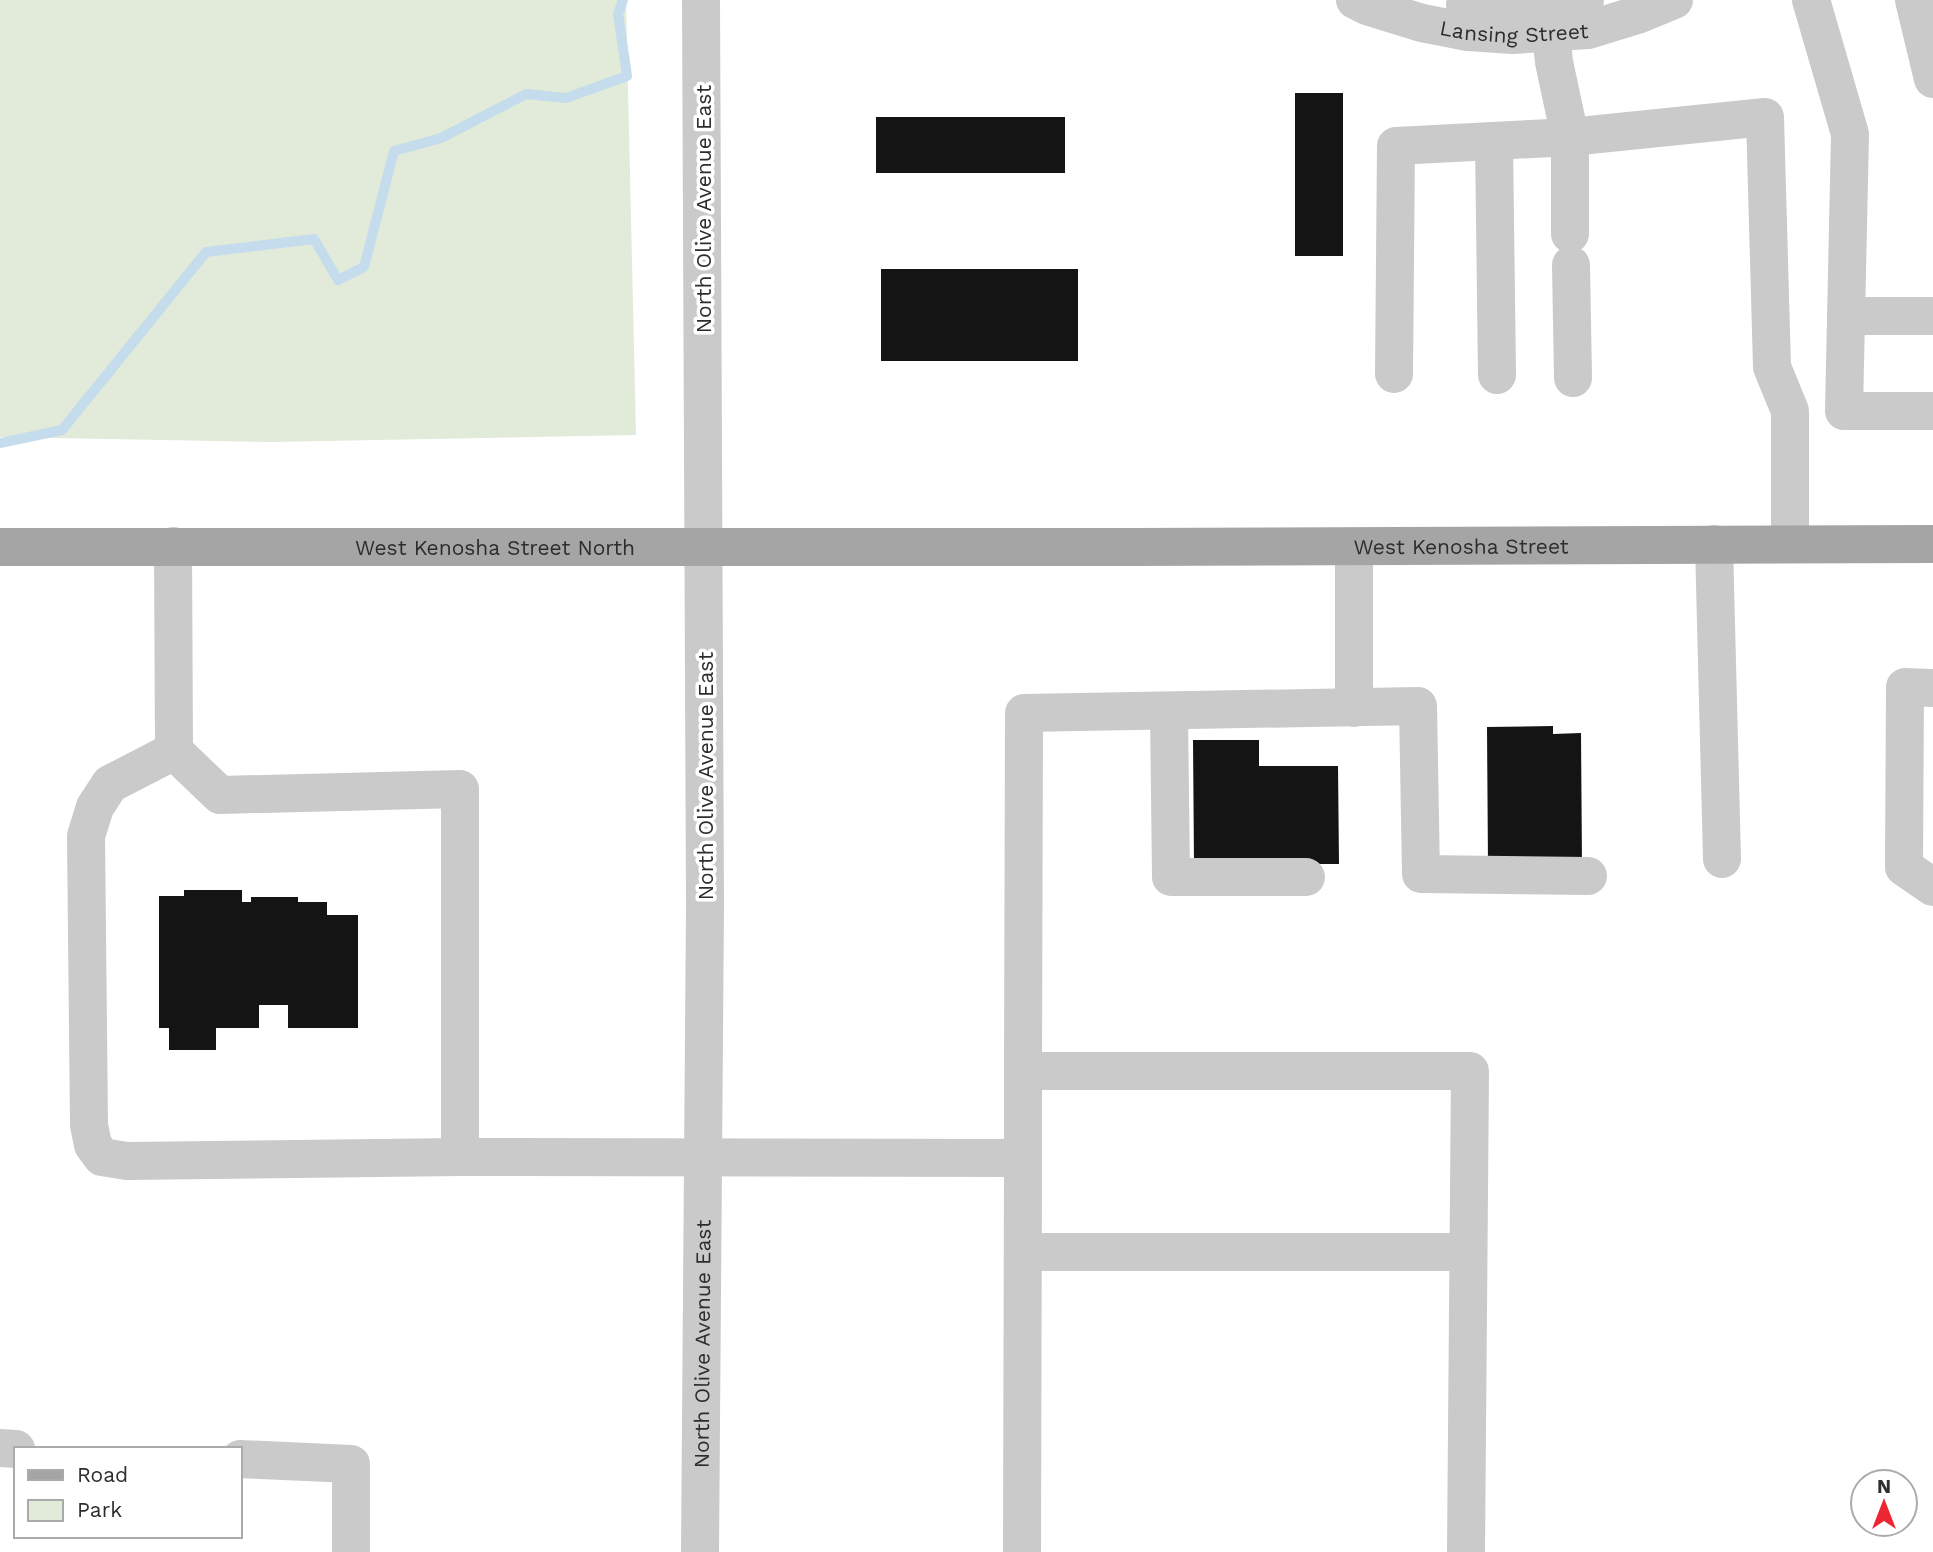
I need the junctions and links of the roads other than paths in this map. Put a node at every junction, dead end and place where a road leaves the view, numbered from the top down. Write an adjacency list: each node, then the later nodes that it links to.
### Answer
1 (701, 0): 24 (street, North Olive Avenue East)
2 (1355, 0): 6 (street, Lansing Street)
3 (1441, 0): 6 (street, Lansing Street)
4 (1674, 0): 6 (street, Lansing Street)
5 (1811, 0): 11 (street)
6 (1562, 12): 9 (street)
7 (1923, 19): 8 (street)
8 (1933, 79)
9 (1570, 137): 10 (street); 15 (street); 16 (street)
10 (1494, 141): 13 (street); 14 (street)
11 (1846, 316): 12 (street); 17 (street)
12 (1933, 316)
13 (1394, 374)
14 (1497, 375)
15 (1573, 378)
16 (1790, 411): 17 (street); 20 (street)
17 (1844, 411): 18 (street)
18 (1933, 411)
19 (1714, 544): 20 (main road, West Kenosha Street); 26 (main road, West Kenosha Street); 31 (street)
20 (1790, 544): 21 (main road, West Kenosha Street)
21 (1933, 544)
22 (173, 546): 23 (main road, West Kenosha Street North); 24 (main road, West Kenosha Street North); 30 (street)
23 (0, 547)
24 (705, 547): 25 (main road, West Kenosha Street North); 37 (street, North Olive Avenue East)
25 (990, 547): 26 (main road, West Kenosha Street)
26 (1354, 547): 28 (street)
27 (1933, 688): 34 (street)
28 (1354, 708): 29 (street); 32 (street)
29 (1170, 711): 33 (street); 35 (street)
30 (174, 751): 36 (street); 36 (street)
31 (1722, 859)
32 (1588, 876)
33 (1306, 877)
34 (1933, 887)
35 (1023, 1071): 38 (street); 40 (street)
36 (460, 1157): 37 (street)
37 (703, 1157): 38 (street); 43 (street, North Olive Avenue East)
38 (1023, 1158): 39 (street)
39 (1023, 1252): 40 (street); 44 (street)
40 (1468, 1252): 45 (street)
41 (242, 1459): 42 (street)
42 (351, 1552)
43 (700, 1552)
44 (1022, 1552)
45 (1466, 1552)

